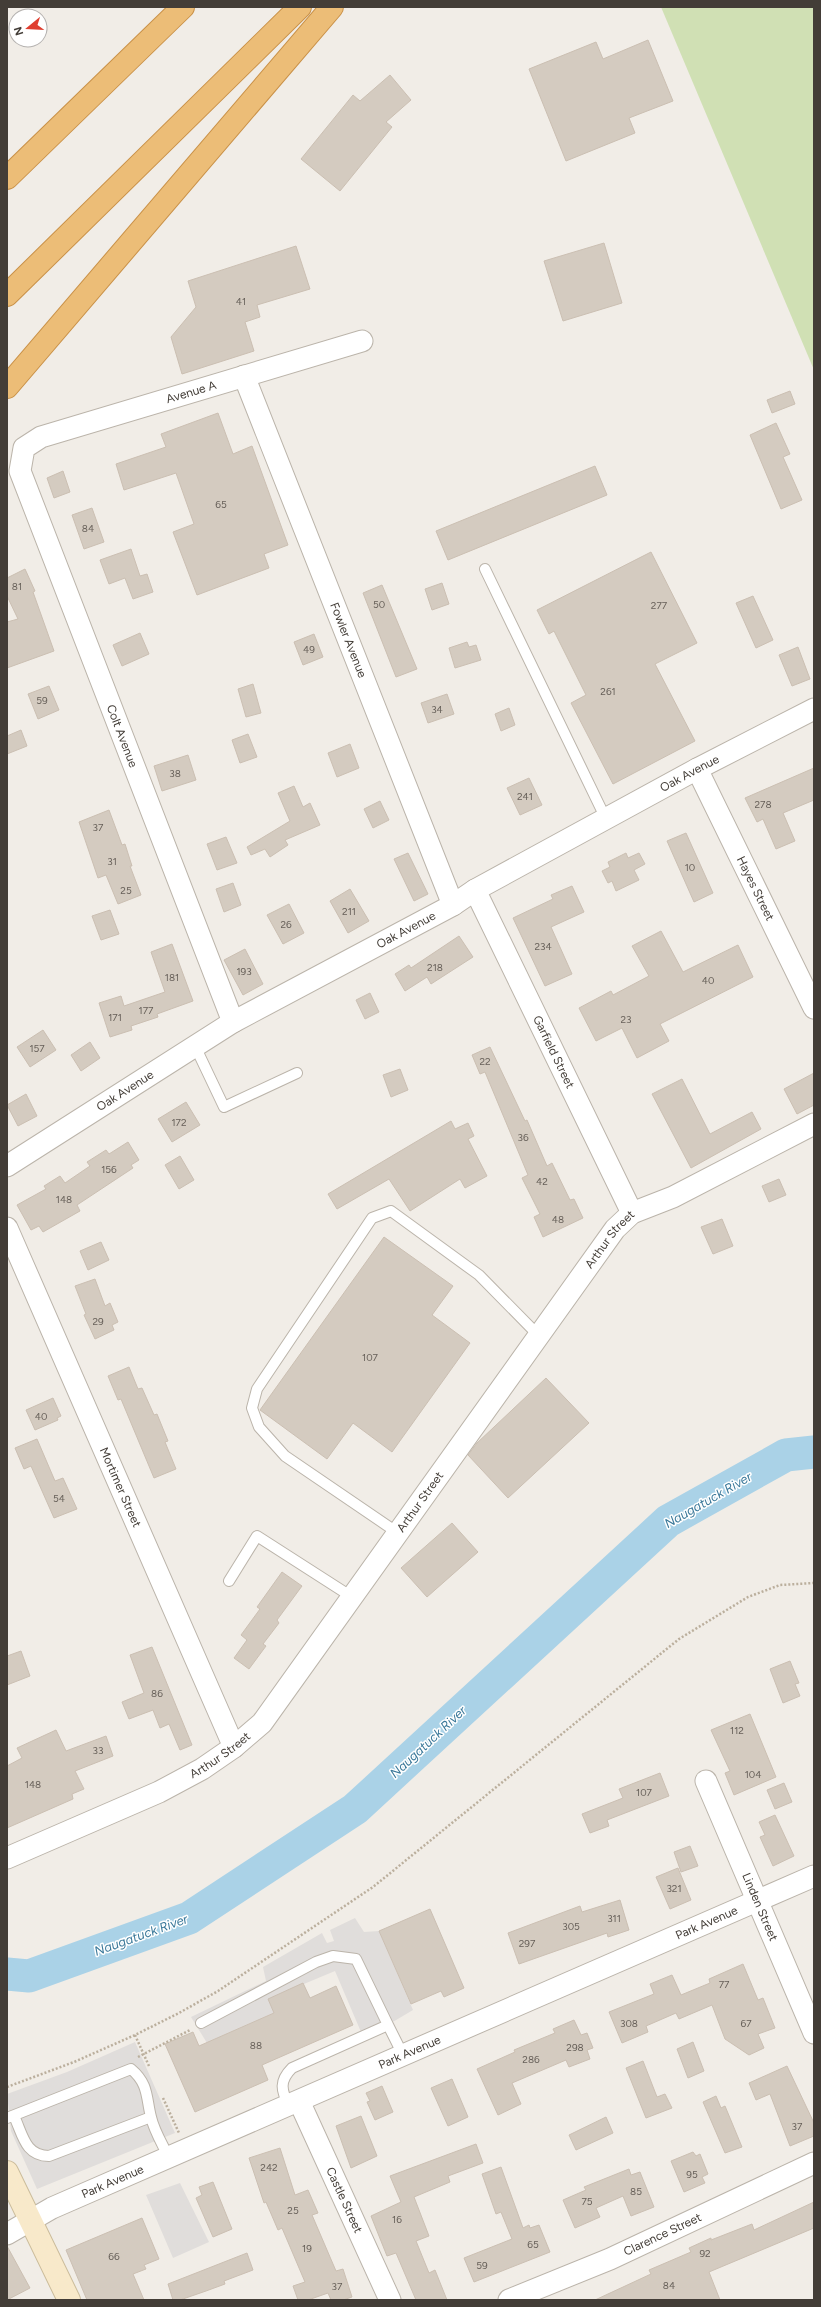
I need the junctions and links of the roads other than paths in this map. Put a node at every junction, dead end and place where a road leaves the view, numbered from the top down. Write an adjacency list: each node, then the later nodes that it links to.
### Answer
1 (183, 7): 4 (highway)
2 (300, 7): 5 (highway)
3 (332, 7): 8 (highway)
4 (7, 178)
5 (7, 295)
6 (362, 342): 7 (street, Avenue A)
7 (244, 376): 9 (street, Avenue A); 15 (street, Fowler Avenue)
8 (7, 387)
9 (24, 448): 17 (street, Colt Avenue)
10 (485, 569): 13 (lane)
11 (814, 709): 12 (street, Oak Avenue)
12 (697, 769): 13 (street, Oak Avenue); 16 (street, Hayes Street)
13 (606, 819): 14 (street, Oak Avenue)
14 (475, 890): 15 (street, Oak Avenue); 22 (street, Garfield Street)
15 (453, 905): 17 (street, Oak Avenue)
16 (814, 1008)
17 (234, 1022): 18 (street, Oak Avenue)
18 (195, 1046): 19 (lane); 21 (street, Oak Avenue)
19 (297, 1073)
20 (814, 1124): 22 (street, Arthur Street)
21 (7, 1166)
22 (632, 1213): 24 (street, Arthur Street)
23 (7, 1228): 28 (street, Mortimer Street)
24 (539, 1336): 25 (street, Arthur Street); 25 (lane)
25 (398, 1533): 27 (street, Arthur Street)
26 (229, 1581): 27 (lane)
27 (352, 1597): 28 (street, Arthur Street)
28 (234, 1747): 30 (street, Arthur Street)
29 (706, 1781): 32 (street, Linden Street)
30 (7, 1858)
31 (814, 1876): 32 (street, Park Avenue)
32 (757, 1902): 35 (street, Linden Street); 36 (street, Park Avenue)
33 (201, 2023): 34 (lane)
34 (388, 2025): 36 (lane); 37 (lane)
35 (814, 2032)
36 (403, 2055): 37 (street, Park Avenue)
37 (294, 2103): 40 (street, Park Avenue); 46 (street, Castle Street)
38 (11, 2117): 39 (lane); 39 (lane)
39 (150, 2117): 40 (lane)
40 (169, 2158): 43 (street, Park Avenue)
41 (814, 2164): 47 (street, Clarence Street)
42 (7, 2172): 43 (main road)
43 (30, 2221): 44 (street, Park Avenue); 45 (main road)
44 (7, 2234)
45 (69, 2300)
46 (390, 2300)
47 (509, 2300)

